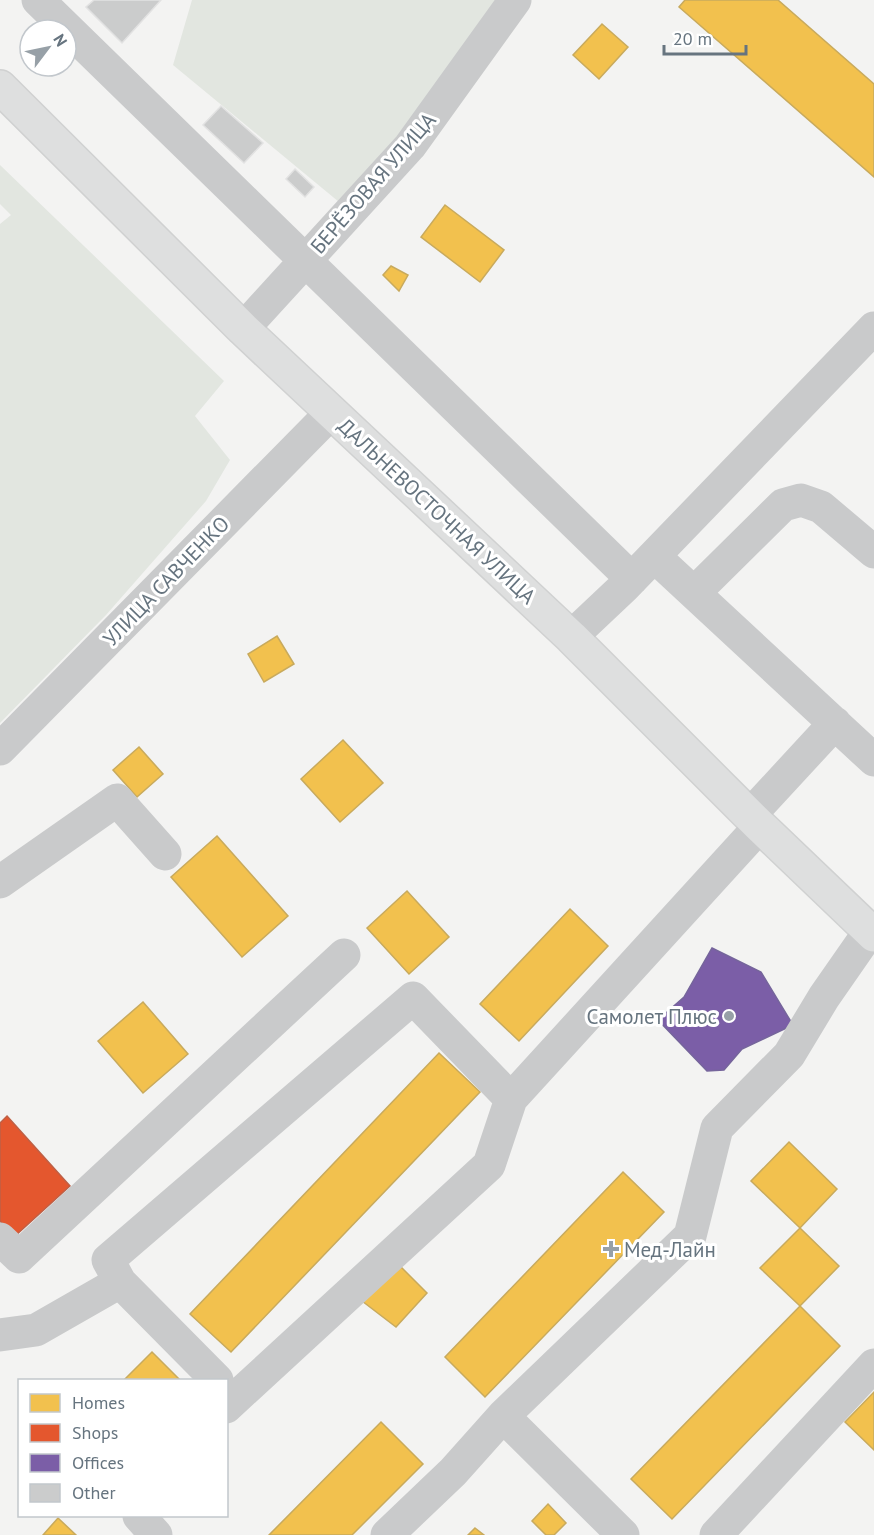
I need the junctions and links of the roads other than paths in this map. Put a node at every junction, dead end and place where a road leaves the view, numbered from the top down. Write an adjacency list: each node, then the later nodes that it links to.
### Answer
1 (39, 0): 4 (street)
2 (515, 0): 4 (street, БЕРЁЗОВАЯ УЛИЦА)
3 (0, 87): 6 (main road, ДАЛЬНЕВОСТОЧНАЯ УЛИЦА)
4 (305, 261): 6 (street, БЕРЁЗОВАЯ УЛИЦА); 10 (street)
5 (874, 328): 9 (street)
6 (243, 329): 7 (main road, ДАЛЬНЕВОСТОЧНАЯ УЛИЦА)
7 (331, 413): 12 (main road, ДАЛЬНЕВОСТОЧНАЯ УЛИЦА); 14 (street, УЛИЦА САВЧЕНКО)
8 (874, 552): 11 (street)
9 (654, 556): 10 (street); 11 (street)
10 (632, 579): 12 (street)
11 (694, 592): 13 (street)
12 (571, 637): 16 (main road, ДАЛЬНЕВОСТОЧНАЯ УЛИЦА)
13 (835, 723): 15 (street); 16 (street)
14 (0, 749)
15 (874, 759)
16 (755, 820): 19 (main road, ДАЛЬНЕВОСТОЧНАЯ УЛИЦА); 21 (street)
17 (165, 854): 18 (street)
18 (0, 882)
19 (872, 933): 28 (street)
20 (344, 955): 22 (street)
21 (511, 1099): 23 (street); 27 (street)
22 (0, 1239)
23 (120, 1282): 24 (street); 26 (street)
24 (0, 1335)
25 (874, 1365): 33 (street)
26 (212, 1379)
27 (228, 1392)
28 (502, 1416): 31 (street); 32 (street)
29 (141, 1517): 30 (street)
30 (156, 1535)
31 (387, 1535)
32 (623, 1535)
33 (716, 1535)

